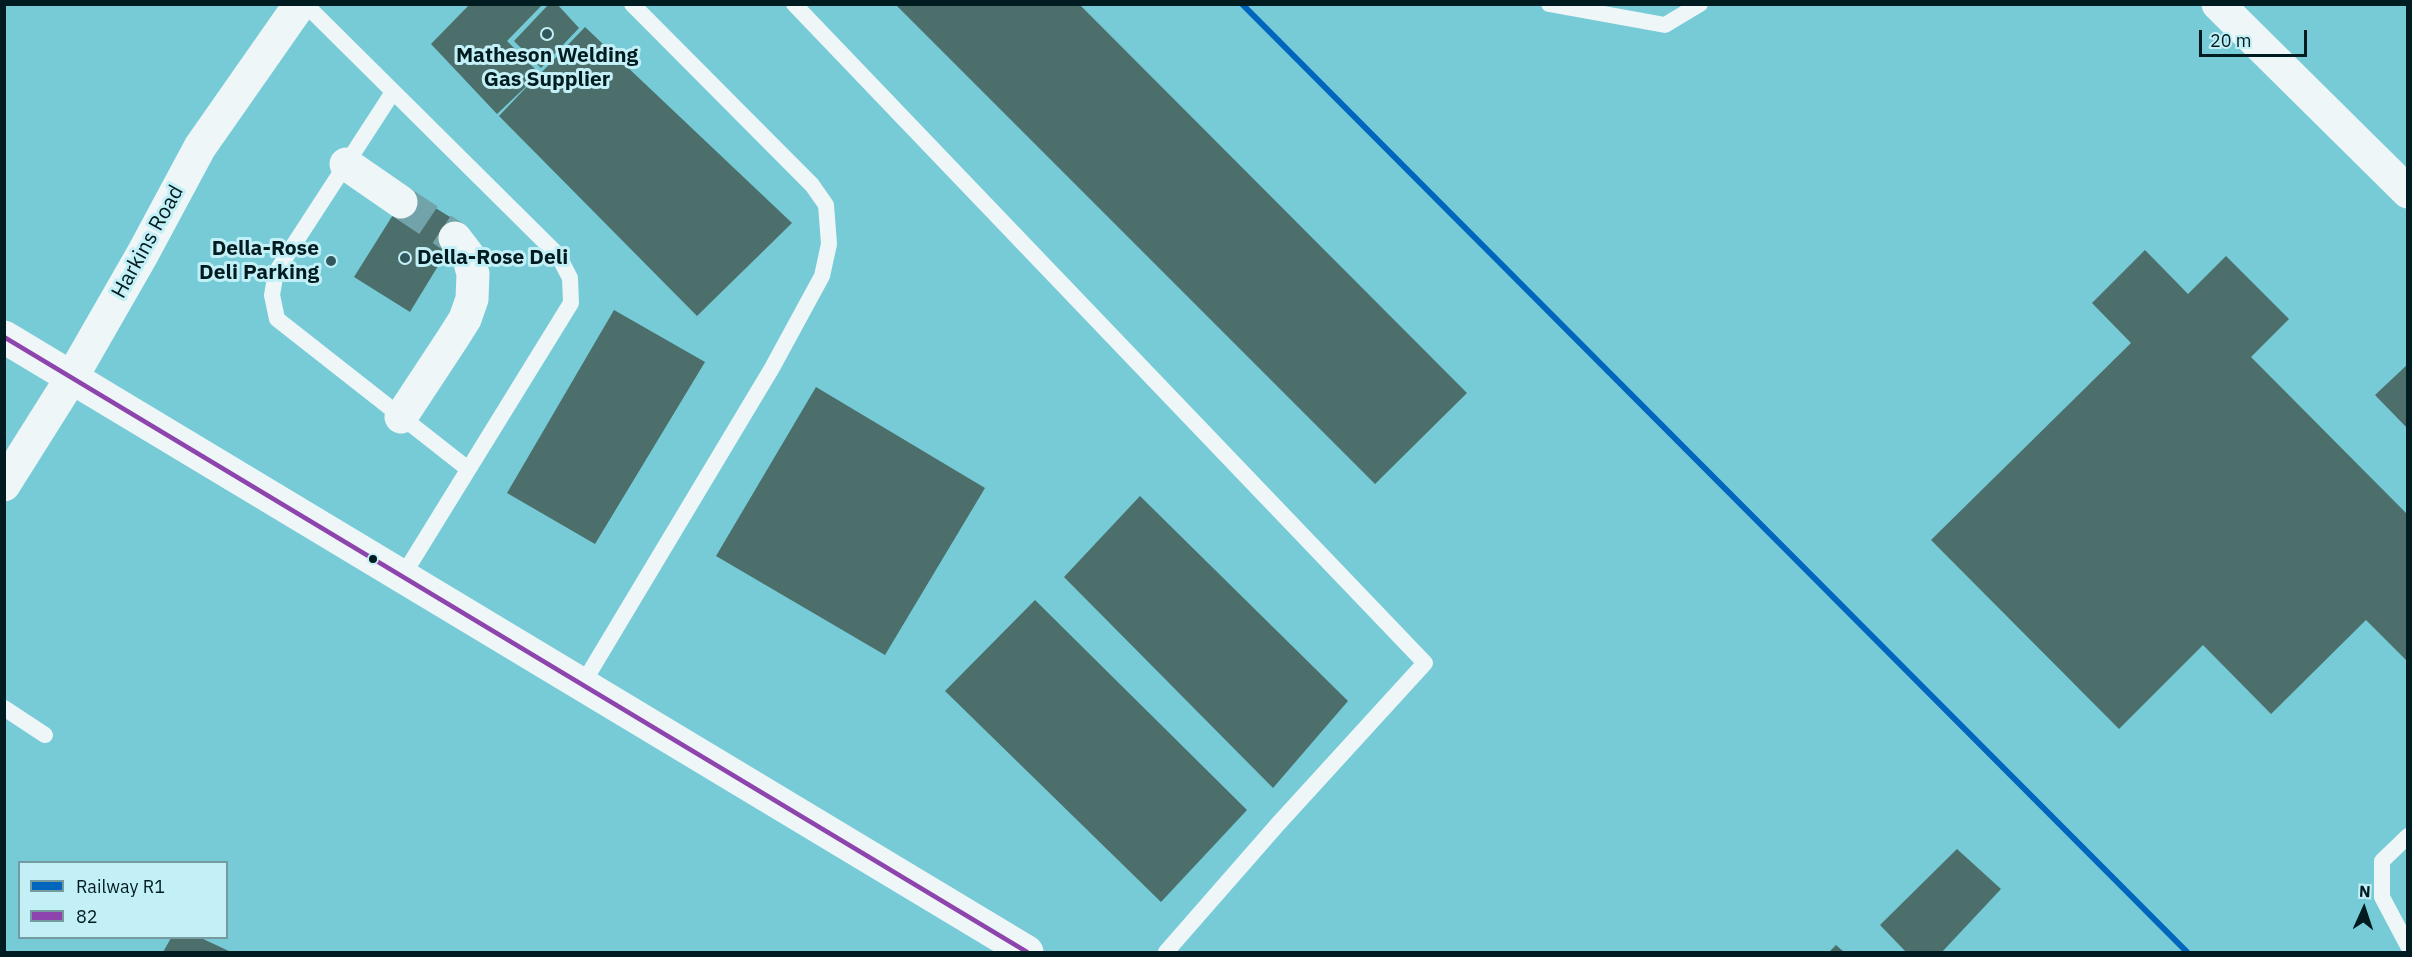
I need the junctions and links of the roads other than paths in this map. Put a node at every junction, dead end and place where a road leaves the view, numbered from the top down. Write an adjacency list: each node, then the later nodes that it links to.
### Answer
1 (300, 4): 14 (main road, Harkins Road)
2 (305, 4): 8 (lane)
3 (632, 4): 19 (lane)
4 (794, 4): 25 (lane)
5 (1549, 4): 6 (lane)
6 (1700, 4)
7 (2218, 4): 10 (main road)
8 (393, 92): 9 (lane); 16 (lane)
9 (346, 165): 11 (main road); 15 (lane)
10 (2408, 192)
11 (401, 202)
12 (455, 238): 15 (main road)
13 (4, 337): 14 (main road)
14 (72, 377): 17 (main road, Harkins Road); 18 (main road)
15 (401, 417): 16 (lane)
16 (468, 469): 18 (lane)
17 (4, 484)
18 (402, 577): 19 (main road)
19 (582, 685): 24 (main road)
20 (4, 708): 21 (lane)
21 (45, 735)
22 (2408, 836): 23 (lane)
23 (2408, 946)
24 (1027, 952)
25 (1166, 952)

